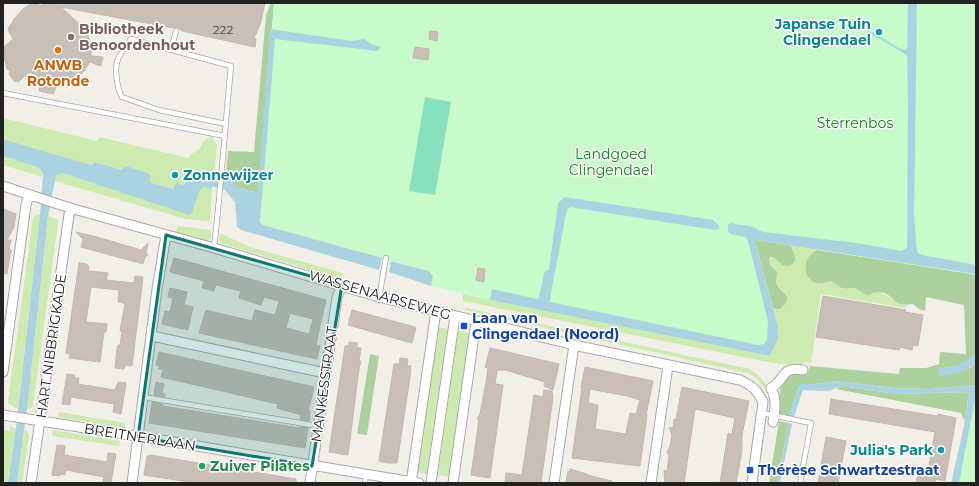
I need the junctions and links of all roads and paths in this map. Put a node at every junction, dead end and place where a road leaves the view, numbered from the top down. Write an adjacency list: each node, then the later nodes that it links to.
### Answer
1 (176, 31): 2 (lane)
2 (171, 50): 4 (lane); 4 (lane)
3 (3, 93): 5 (lane)
4 (226, 124): 5 (lane)
5 (225, 136): 10 (lane)
6 (3, 186): 7 (street, WASSENAARSEWEG)
7 (33, 196): 8 (street, WASSENAARSEWEG); 21 (street)
8 (70, 208): 9 (street, WASSENAARSEWEG); 29 (street, HART NIBBRIGKADE)
9 (166, 235): 10 (street, WASSENAARSEWEG); 17 (street)
10 (214, 248): 12 (street, WASSENAARSEWEG)
11 (386, 258): 13 (lane)
12 (342, 285): 13 (street, WASSENAARSEWEG); 22 (street, MANKESSTRAAT)
13 (379, 297): 14 (street, WASSENAARSEWEG)
14 (436, 312): 15 (street, WASSENAARSEWEG); 37 (street)
15 (455, 316): 16 (street, WASSENAARSEWEG); 38 (street)
16 (476, 322): 18 (street, WASSENAARSEWEG); 39 (street)
17 (152, 336): 22 (street); 25 (street)
18 (574, 345): 19 (street, WASSENAARSEWEG); 40 (street)
19 (668, 366): 24 (street, WASSENAARSEWEG); 41 (street)
20 (803, 370): 23 (street)
21 (3, 372)
22 (325, 373): 30 (street, MANKESSTRAAT)
23 (771, 388): 24 (street); 28 (street)
24 (758, 393): 26 (street)
25 (143, 397): 30 (lane); 31 (street)
26 (762, 413): 28 (lane); 42 (street)
27 (5, 416): 29 (street, BREITNERLAAN)
28 (774, 419): 43 (lane)
29 (40, 422): 31 (street, BREITNERLAAN); 34 (street, HART NIBBRIGKADE)
30 (318, 426): 32 (street, MANKESSTRAAT)
31 (138, 437): 32 (street, BREITNERLAAN); 35 (street)
32 (312, 466): 33 (street, BREITNERLAAN); 36 (street, MANKESSTRAAT)
33 (366, 479): 37 (street, BREITNERLAAN)
34 (31, 483)
35 (132, 483)
36 (310, 483)
37 (413, 483)
38 (431, 483)
39 (453, 483)
40 (554, 483)
41 (651, 483)
42 (752, 483)
43 (800, 483)

